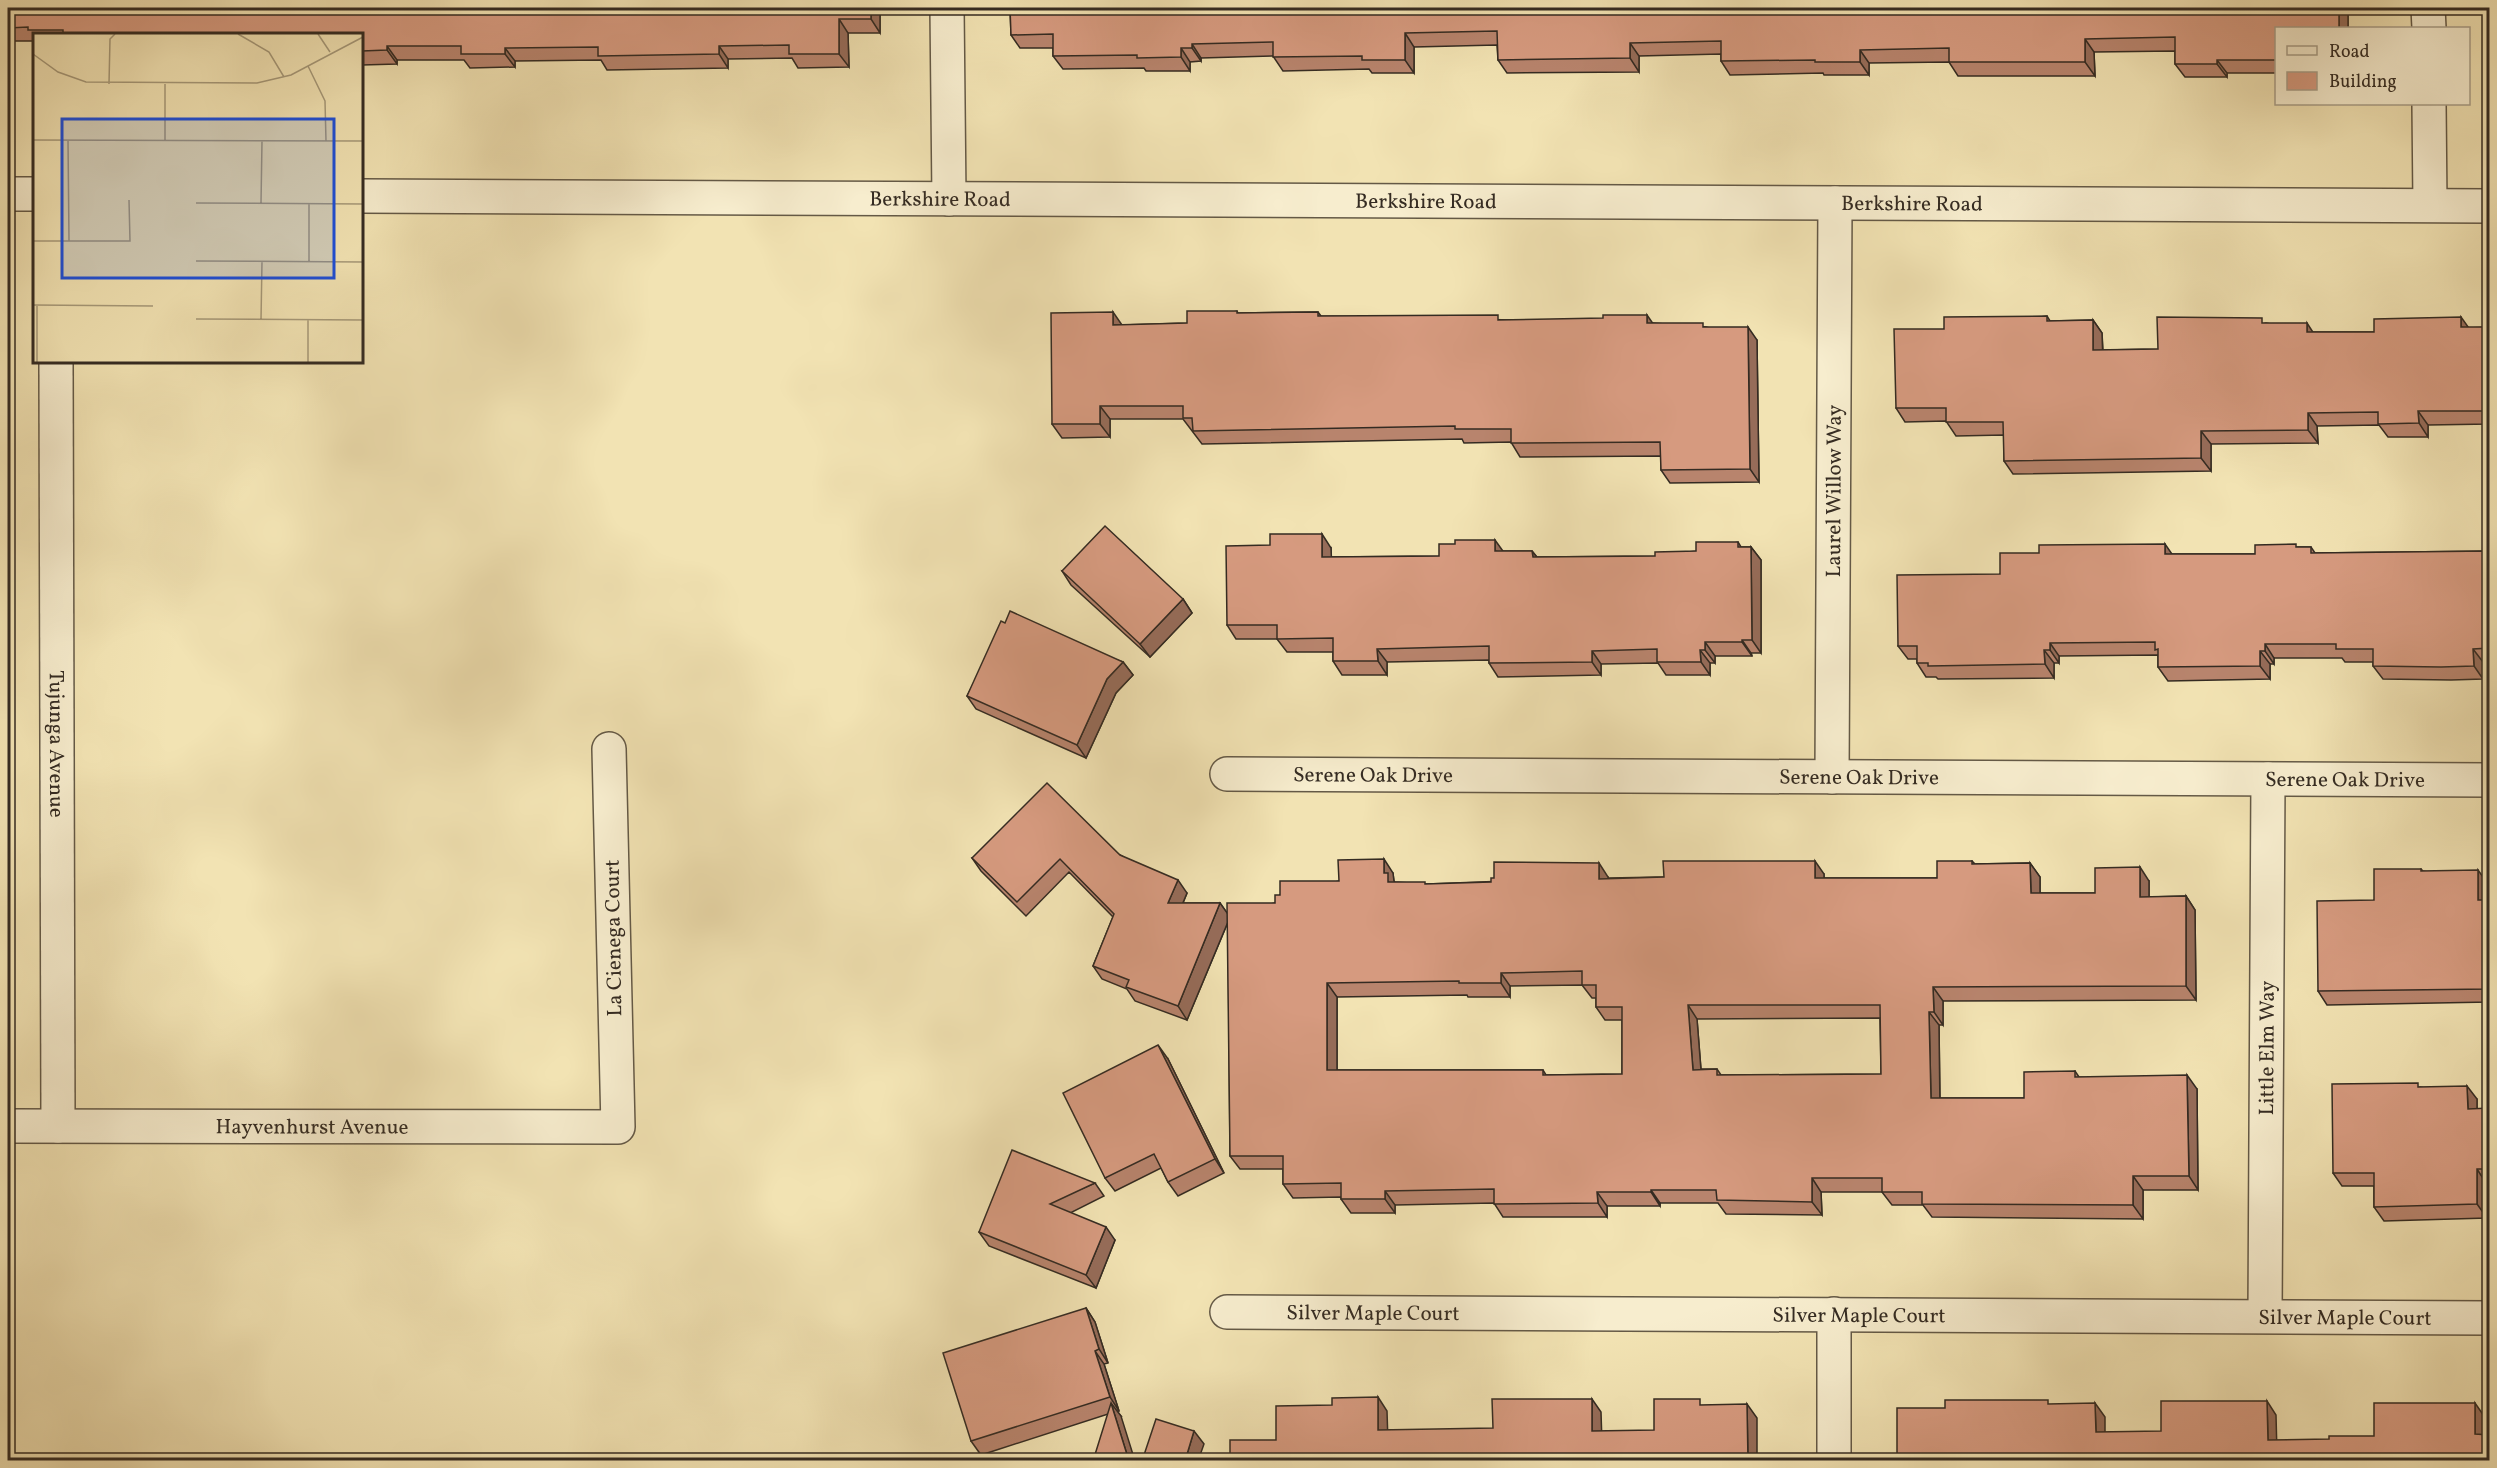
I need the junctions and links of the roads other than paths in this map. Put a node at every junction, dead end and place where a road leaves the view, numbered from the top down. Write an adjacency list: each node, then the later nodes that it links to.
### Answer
1 (947, 8): 8 (street)
2 (2428, 8): 3 (street)
3 (2429, 27)
4 (2429, 105): 10 (street)
5 (8, 194): 6 (street)
6 (33, 194)
7 (363, 196): 8 (street, Berkshire Road)
8 (949, 199): 9 (street, Berkshire Road)
9 (1835, 203): 10 (street, Berkshire Road); 15 (street, Laurel Willow Way)
10 (2430, 205): 11 (street, Berkshire Road)
11 (2490, 206)
12 (56, 363): 19 (street, Tujunga Avenue)
13 (609, 749): 20 (street, La Cienega Court)
14 (1227, 774): 15 (street, Serene Oak Drive)
15 (1832, 777): 16 (street, Serene Oak Drive)
16 (2268, 779): 17 (street, Serene Oak Drive); 23 (street, Little Elm Way)
17 (2490, 780)
18 (8, 1126): 19 (street, Hayvenhurst Avenue)
19 (58, 1126): 20 (street, Hayvenhurst Avenue)
20 (618, 1127)
21 (1227, 1312): 22 (street, Silver Maple Court)
22 (1834, 1314): 23 (street, Silver Maple Court); 25 (street)
23 (2265, 1316): 24 (street, Silver Maple Court)
24 (2490, 1318)
25 (1834, 1461)

